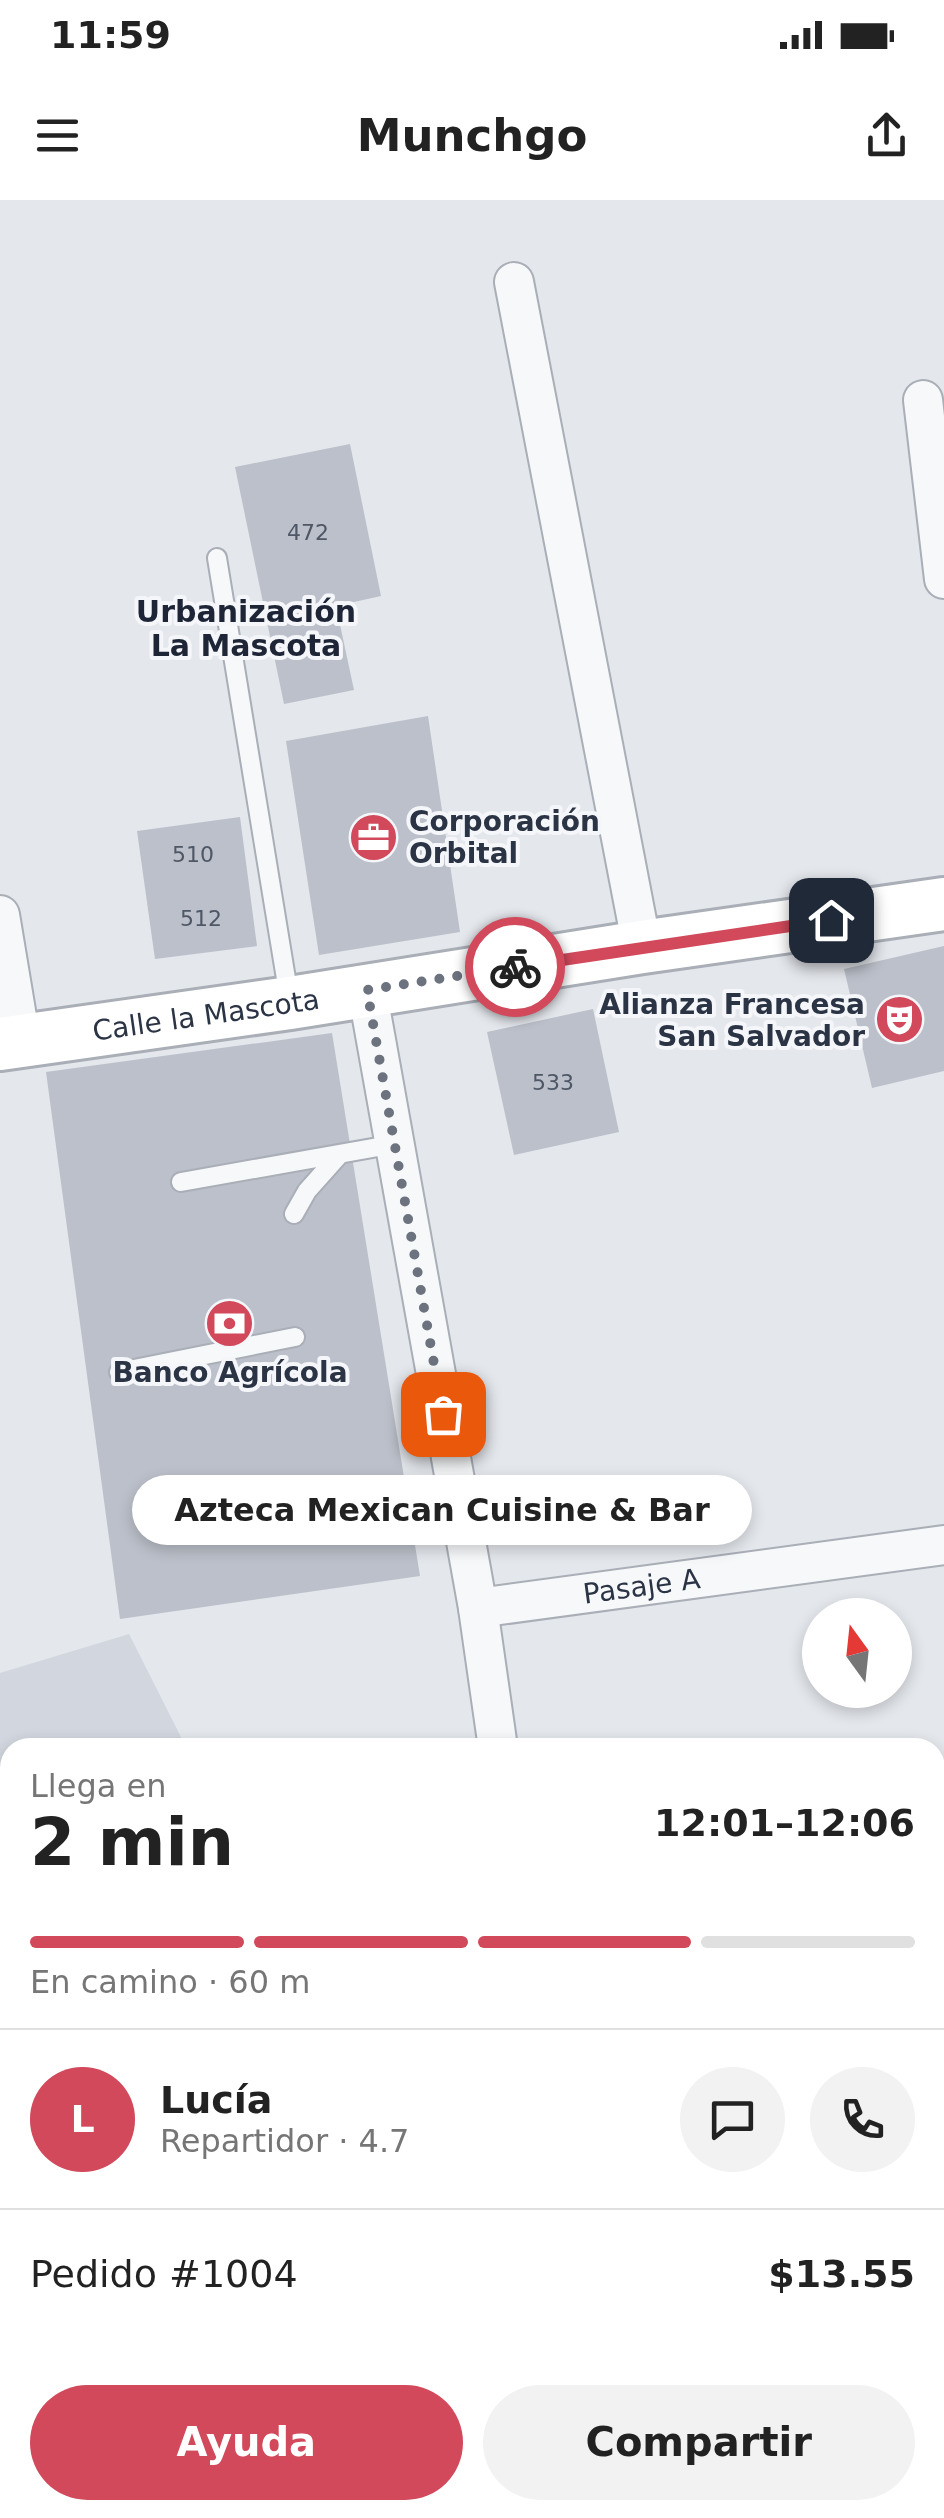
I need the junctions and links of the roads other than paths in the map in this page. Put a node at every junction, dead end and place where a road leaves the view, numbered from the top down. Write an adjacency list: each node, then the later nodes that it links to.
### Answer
1 (514, 282): 7 (street)
2 (923, 400): 4 (street)
3 (217, 558): 9 (lane)
4 (944, 578)
5 (944, 904): 7 (main road, Calle la Mascota)
6 (0, 916): 10 (street)
7 (642, 947): 8 (main road, Calle la Mascota)
8 (367, 990): 9 (main road, Calle la Mascota); 11 (street)
9 (290, 1003): 10 (main road, Calle la Mascota)
10 (11, 1042)
11 (394, 1144): 12 (lane); 18 (street)
12 (340, 1154): 13 (lane); 14 (lane)
13 (181, 1182)
14 (294, 1214)
15 (295, 1337): 16 (lane)
16 (119, 1372)
17 (944, 1545): 18 (street, Pasaje A)
18 (478, 1608): 19 (street)
19 (497, 1738)

